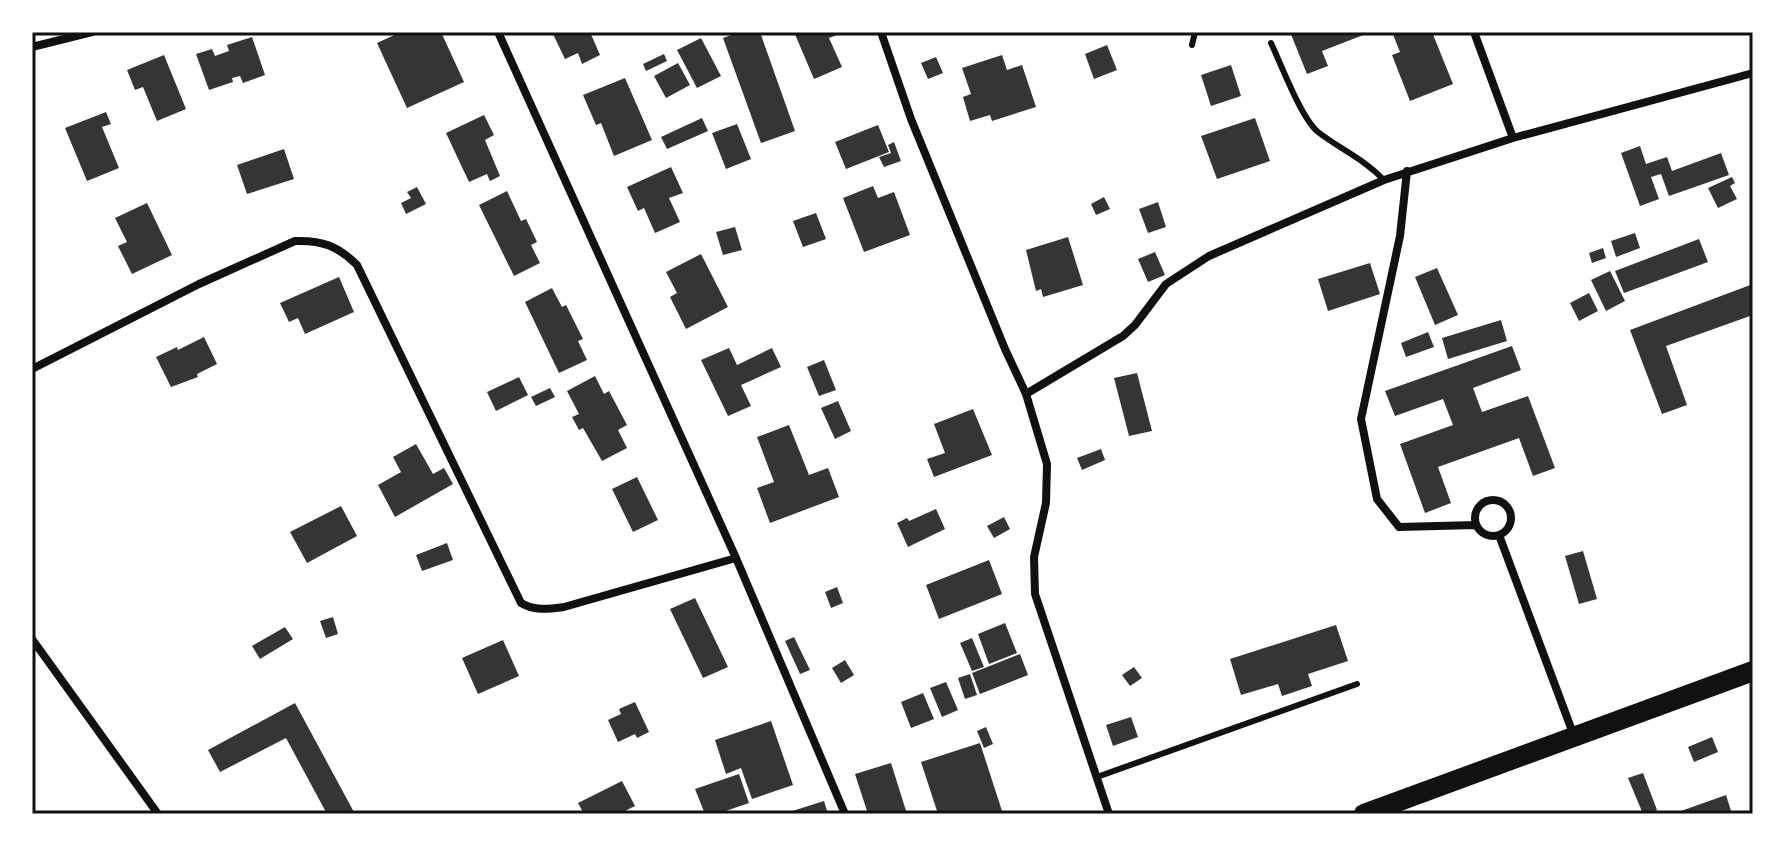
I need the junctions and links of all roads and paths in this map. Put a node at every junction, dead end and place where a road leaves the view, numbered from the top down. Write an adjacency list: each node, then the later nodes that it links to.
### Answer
1 (92, 32): 8 (street)
2 (498, 32): 17 (street)
3 (881, 32): 14 (street)
4 (1195, 32): 7 (lane)
5 (1474, 32): 10 (street)
6 (1271, 43): 12 (lane)
7 (1192, 45)
8 (32, 47)
9 (1753, 73): 10 (street)
10 (1513, 138): 11 (street)
11 (1407, 171): 12 (street); 15 (street)
12 (1384, 180): 14 (street)
13 (32, 369): 17 (street)
14 (1026, 394): 22 (street)
15 (1476, 525): 16 (street); 16 (street)
16 (1499, 535): 21 (street)
17 (736, 558): 25 (street)
18 (32, 639): 24 (street)
19 (1753, 671): 21 (highway)
20 (1357, 684): 22 (lane)
21 (1574, 736): 23 (highway)
22 (1097, 777): 26 (street)
23 (1397, 808): 27 (highway)
24 (158, 814)
25 (845, 814)
26 (1109, 814)
27 (1364, 814)

